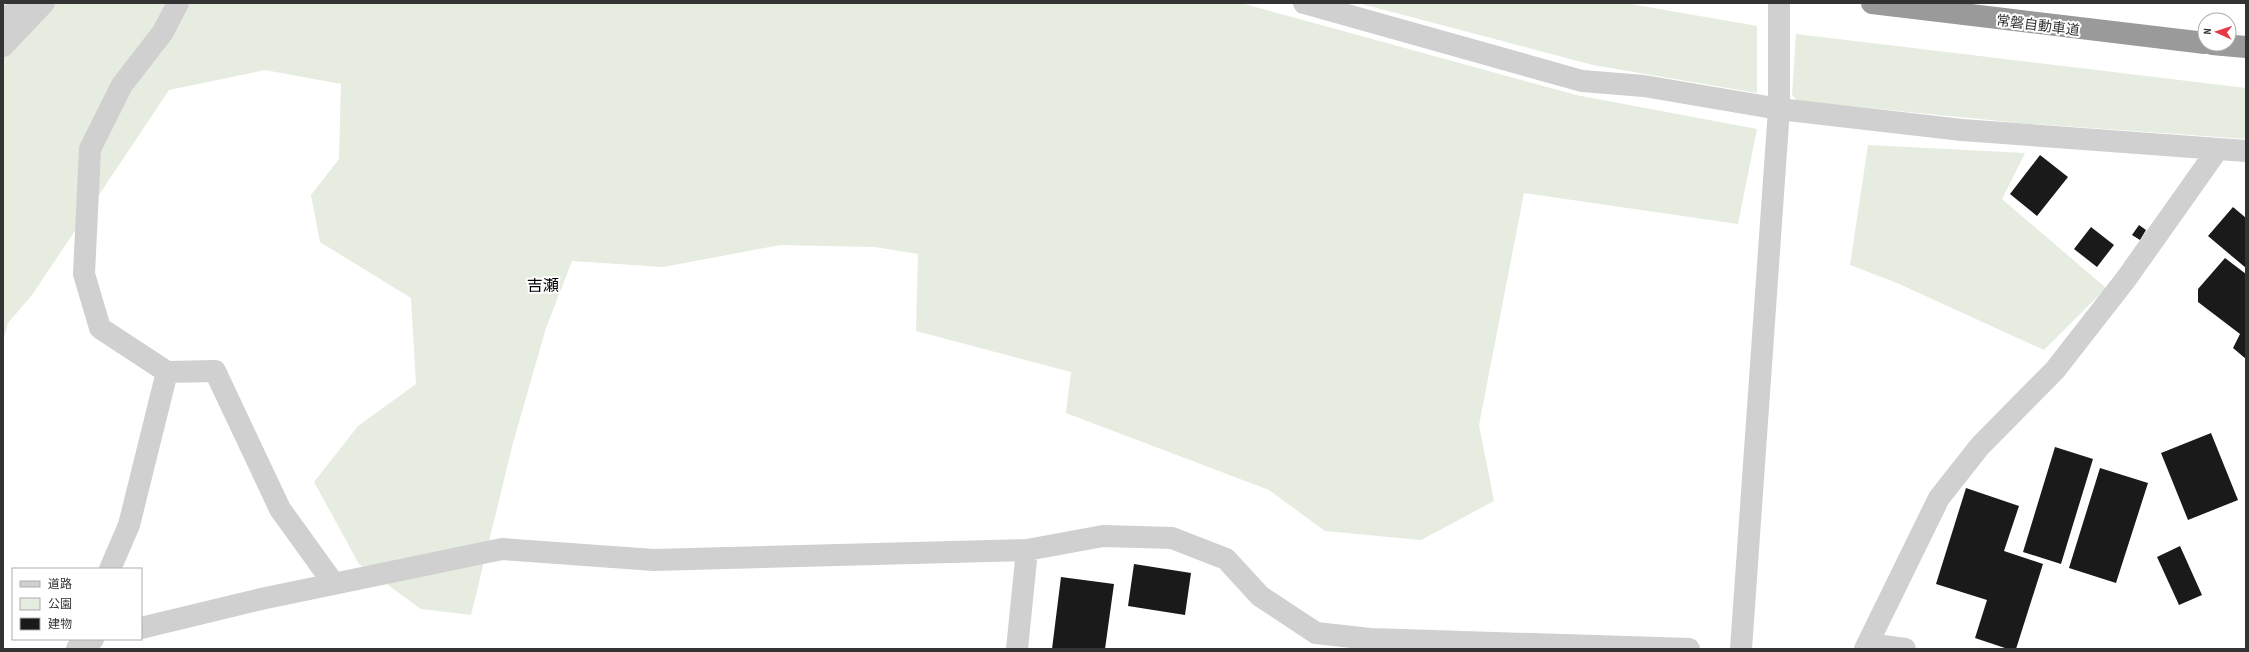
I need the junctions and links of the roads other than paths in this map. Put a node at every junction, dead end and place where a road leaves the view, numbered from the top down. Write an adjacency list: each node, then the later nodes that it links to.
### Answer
1 (41, 3): 7 (street)
2 (44, 3): 9 (street)
3 (178, 3): 13 (street)
4 (1304, 3): 10 (street)
5 (1779, 3): 10 (street)
6 (1872, 3): 8 (highway, 常磐自動車道)
7 (3, 18)
8 (2197, 42)
9 (3, 46)
10 (1779, 100): 11 (street); 21 (street)
11 (2218, 149): 12 (street); 18 (street)
12 (2246, 151)
13 (167, 372): 15 (street); 16 (street)
14 (1027, 550): 16 (street); 19 (street); 20 (street)
15 (110, 568)
16 (334, 584): 17 (street)
17 (142, 628)
18 (1867, 646): 22 (street)
19 (1017, 649)
20 (1689, 649)
21 (1741, 649)
22 (1905, 649)

